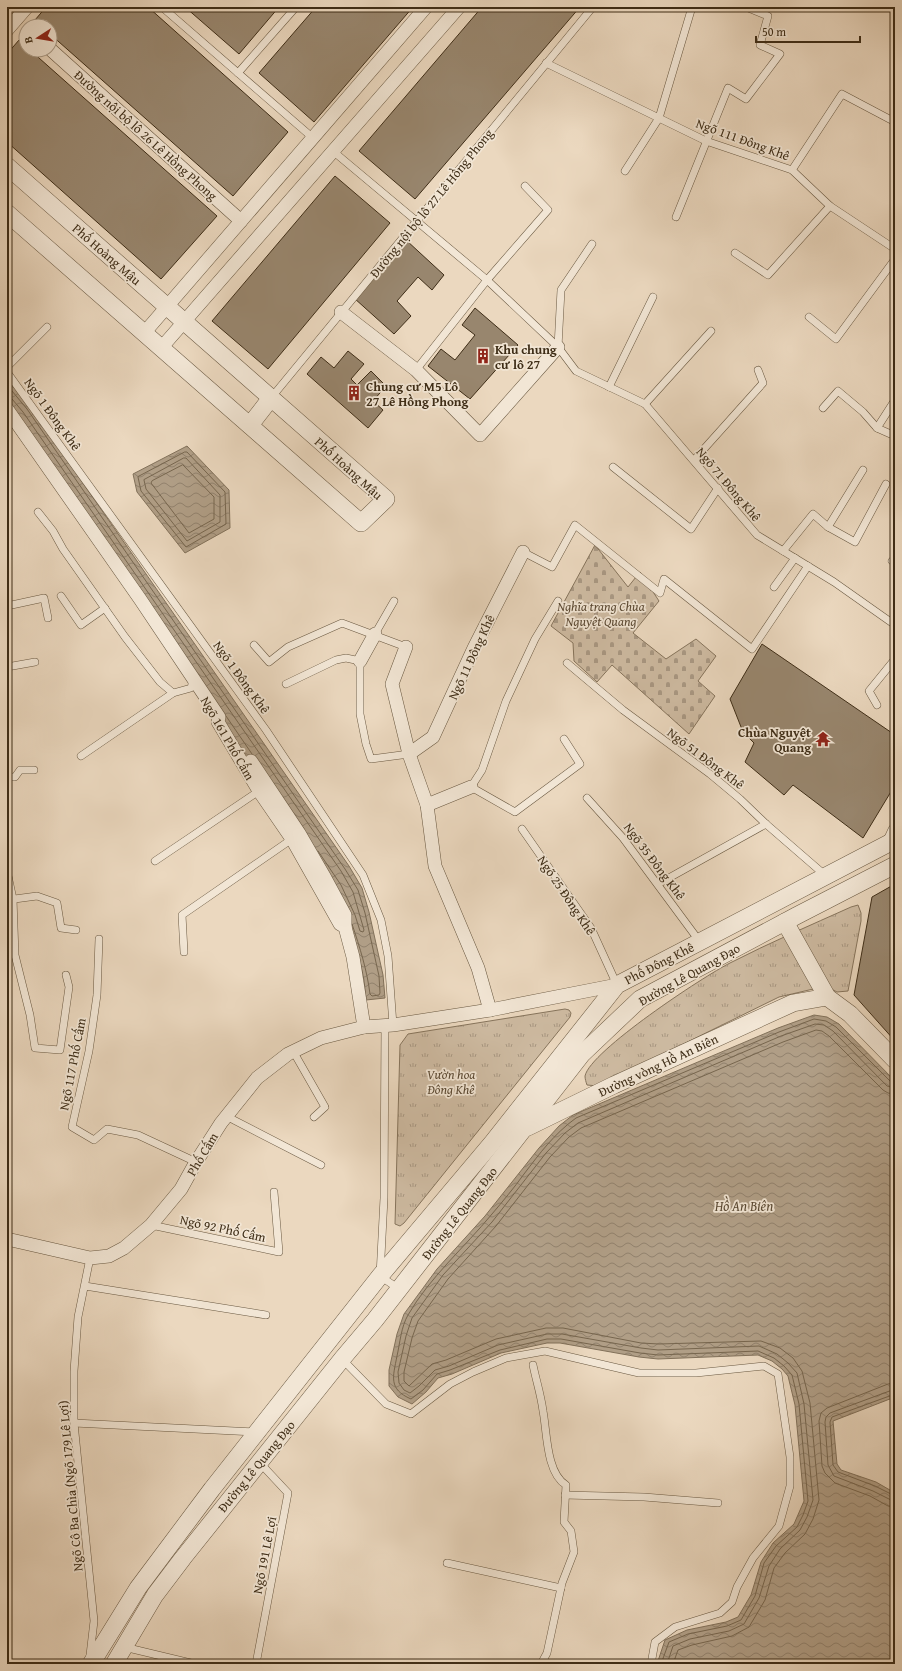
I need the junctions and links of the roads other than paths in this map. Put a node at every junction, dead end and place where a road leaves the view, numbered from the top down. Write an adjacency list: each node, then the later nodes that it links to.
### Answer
1 (27, 7): 9 (street)
2 (162, 7): 14 (lane)
3 (296, 7): 14 (lane)
4 (426, 7): 17 (street)
5 (459, 7): 19 (street)
6 (692, 7): 15 (lane)
7 (746, 7): 18 (lane)
8 (592, 8): 13 (lane, Đường nội bộ lô 27 Lê Hồng Phong)
9 (24, 18)
10 (18, 25): 11 (street)
11 (7, 30)
12 (58, 55): 27 (street, Đường nội bộ lô 26 Lê Hồng Phong)
13 (546, 63): 15 (lane, Ngõ 111 Đông Khê); 28 (lane, Đường nội bộ lô 27 Lê Hồng Phong)
14 (238, 73): 17 (lane)
15 (659, 118): 18 (lane, Ngõ 111 Đông Khê); 22 (lane)
16 (895, 122): 21 (lane)
17 (313, 138): 27 (street)
18 (706, 141): 21 (lane, Ngõ 111 Đông Khê); 26 (lane)
19 (334, 152): 28 (lane, Ngõ 71 Đông Khê); 38 (street)
20 (7, 166): 35 (street, Phố Hoàng Mậu)
21 (792, 170): 24 (lane, Ngõ 111 Đông Khê)
22 (625, 171)
23 (525, 186): 33 (lane)
24 (830, 206): 30 (lane, Ngõ 111 Đông Khê); 31 (lane)
25 (7, 213): 41 (street, Phố Hoàng Mậu)
26 (676, 217)
27 (241, 221): 35 (street)
28 (416, 221): 33 (lane, Ngõ 71 Đông Khê); 36 (lane, Đường nội bộ lô 27 Lê Hồng Phong)
29 (592, 244): 43 (lane)
30 (895, 249)
31 (735, 253)
32 (895, 259): 37 (lane)
33 (487, 280): 43 (lane, Ngõ 71 Đông Khê); 45 (lane)
34 (653, 297): 48 (lane)
35 (167, 307): 38 (street, Phố Hoàng Mậu); 41 (street)
36 (341, 312): 45 (street); 49 (lane, Đường nội bộ lô 27 Lê Hồng Phong)
37 (809, 317)
38 (184, 322): 42 (street); 49 (street, Phố Hoàng Mậu)
39 (47, 327): 44 (lane)
40 (711, 331): 51 (lane)
41 (145, 332): 42 (street, Phố Hoàng Mậu)
42 (162, 347): 54 (street, Phố Hoàng Mậu)
43 (558, 348): 45 (street); 48 (lane, Ngõ 71 Đông Khê)
44 (7, 367)
45 (416, 370)
46 (758, 370): 57 (lane)
47 (7, 372): 118 (lane, Ngõ 1 Đông Khê)
48 (609, 387): 51 (lane, Ngõ 71 Đông Khê)
49 (271, 398): 54 (street); 54 (street, Phố Hoàng Mậu)
50 (895, 400): 55 (lane)
51 (645, 404): 57 (lane, Ngõ 71 Đông Khê)
52 (823, 408): 55 (lane)
53 (7, 409): 84 (street, Ngõ 161 Phố Cấm)
54 (250, 424)
55 (877, 428): 56 (lane)
56 (895, 436)
57 (694, 460): 61 (lane, Ngõ 71 Đông Khê)
58 (613, 467): 61 (lane)
59 (863, 470): 63 (lane)
60 (886, 484): 63 (lane)
61 (718, 488): 64 (lane, Ngõ 71 Đông Khê)
62 (38, 512): 73 (lane)
63 (828, 528): 64 (lane)
64 (783, 551): 66 (lane, Ngõ 71 Đông Khê)
65 (522, 552): 67 (lane); 89 (street, Ngõ 11 Đông Khê)
66 (795, 558): 67 (lane, Ngõ 71 Đông Khê); 68 (lane)
67 (808, 566): 75 (lane, Ngõ 71 Đông Khê)
68 (774, 587)
69 (61, 596): 73 (lane)
70 (394, 601): 76 (lane)
71 (558, 601): 94 (lane)
72 (7, 606): 74 (lane)
73 (105, 608): 86 (lane)
74 (48, 618)
75 (895, 625)
76 (375, 634): 77 (lane); 78 (lane); 80 (street)
77 (254, 645)
78 (406, 647): 89 (street)
79 (895, 659): 87 (lane)
80 (360, 661): 85 (lane); 89 (lane)
81 (35, 662): 83 (lane)
82 (567, 663): 98 (lane, Ngõ 51 Đông Khê)
83 (7, 667)
84 (193, 680): 86 (lane); 91 (street, Ngõ 161 Phố Cấm)
85 (286, 684)
86 (172, 693): 90 (lane)
87 (877, 705)
88 (564, 739): 94 (lane)
89 (409, 754): 97 (street)
90 (81, 756)
91 (248, 764): 95 (street, Ngõ 161 Phố Cấm); 100 (street)
92 (34, 770): 93 (lane)
93 (7, 777)
94 (471, 787): 97 (street)
95 (259, 791): 100 (street, Ngõ 161 Phố Cấm); 102 (lane)
96 (587, 798): 106 (lane, Ngõ 35 Đông Khê)
97 (427, 805): 117 (street)
98 (766, 824): 105 (lane, Ngõ 51 Đông Khê); 106 (lane)
99 (522, 829): 114 (lane, Ngõ 25 Đông Khê)
100 (296, 836): 112 (lane); 119 (street)
101 (894, 842): 105 (street, Phố Đông Khê)
102 (155, 861)
103 (895, 865): 108 (street, Đường Lê Quang Đạo)
104 (7, 871): 107 (lane)
105 (826, 876): 111 (street, Phố Đông Khê)
106 (658, 884): 111 (lane, Ngõ 35 Đông Khê)
107 (10, 899): 109 (lane); 113 (lane)
108 (785, 922): 115 (street); 116 (street, Đường Lê Quang Đạo)
109 (76, 930)
110 (98, 939): 126 (lane, Ngõ 117 Phố Cấm)
111 (700, 942): 114 (street, Phố Đông Khê)
112 (184, 952)
113 (66, 975)
114 (617, 985): 116 (street); 117 (street, Phố Đông Khê); 125 (street, Đường Lê Quang Đạo)
115 (827, 997): 121 (street); 124 (street, Đường vòng Hồ An Biên)
116 (640, 999): 124 (street, Đường Lê Quang Đạo)
117 (490, 1010): 118 (street, Phố Đông Khê)
118 (389, 1025): 119 (street, Phố Cấm); 132 (lane, Ngõ 1 Đông Khê)
119 (364, 1027): 120 (street, Phố Cấm)
120 (293, 1051): 122 (street, Phố Cấm); 123 (lane)
121 (895, 1060)
122 (226, 1116): 126 (street, Phố Cấm); 127 (lane)
123 (314, 1118)
124 (525, 1129): 125 (street, Đường vòng Hồ An Biên); 134 (street, Đường Lê Quang Đạo)
125 (492, 1143): 132 (street, Đường Lê Quang Đạo)
126 (196, 1162): 129 (street, Phố Cấm)
127 (321, 1165)
128 (274, 1192): 129 (lane, Ngõ 92 Phố Cấm)
129 (151, 1225): 131 (street, Phố Cấm)
130 (7, 1240): 131 (street, Phố Cấm)
131 (90, 1258): 133 (lane, Ngõ Cô Ba Chìa (Ngõ 179 Lê Lợi))
132 (380, 1276): 134 (lane); 139 (street, Đường Lê Quang Đạo)
133 (85, 1286): 135 (lane); 138 (lane, Ngõ Cô Ba Chìa (Ngõ 179 Lê Lợi))
134 (399, 1289): 136 (street, Đường Lê Quang Đạo)
135 (266, 1315)
136 (342, 1358): 140 (street, Đường Lê Quang Đạo); 151 (lane)
137 (532, 1365): 141 (lane)
138 (74, 1423): 139 (lane); 146 (lane, Ngõ Cô Ba Chìa (Ngõ 179 Lê Lợi))
139 (258, 1432): 146 (street, Đường Lê Quang Đạo)
140 (259, 1462): 145 (street, Đường Lê Quang Đạo); 149 (lane, Ngõ 191 Lê Lợi)
141 (566, 1495): 142 (lane); 144 (lane)
142 (718, 1503)
143 (447, 1562): 144 (lane)
144 (561, 1588): 150 (lane)
145 (124, 1647): 147 (street, Đường Lê Quang Đạo); 148 (lane)
146 (90, 1664)
147 (114, 1664)
148 (195, 1664)
149 (256, 1664)
150 (541, 1664)
151 (650, 1664)

